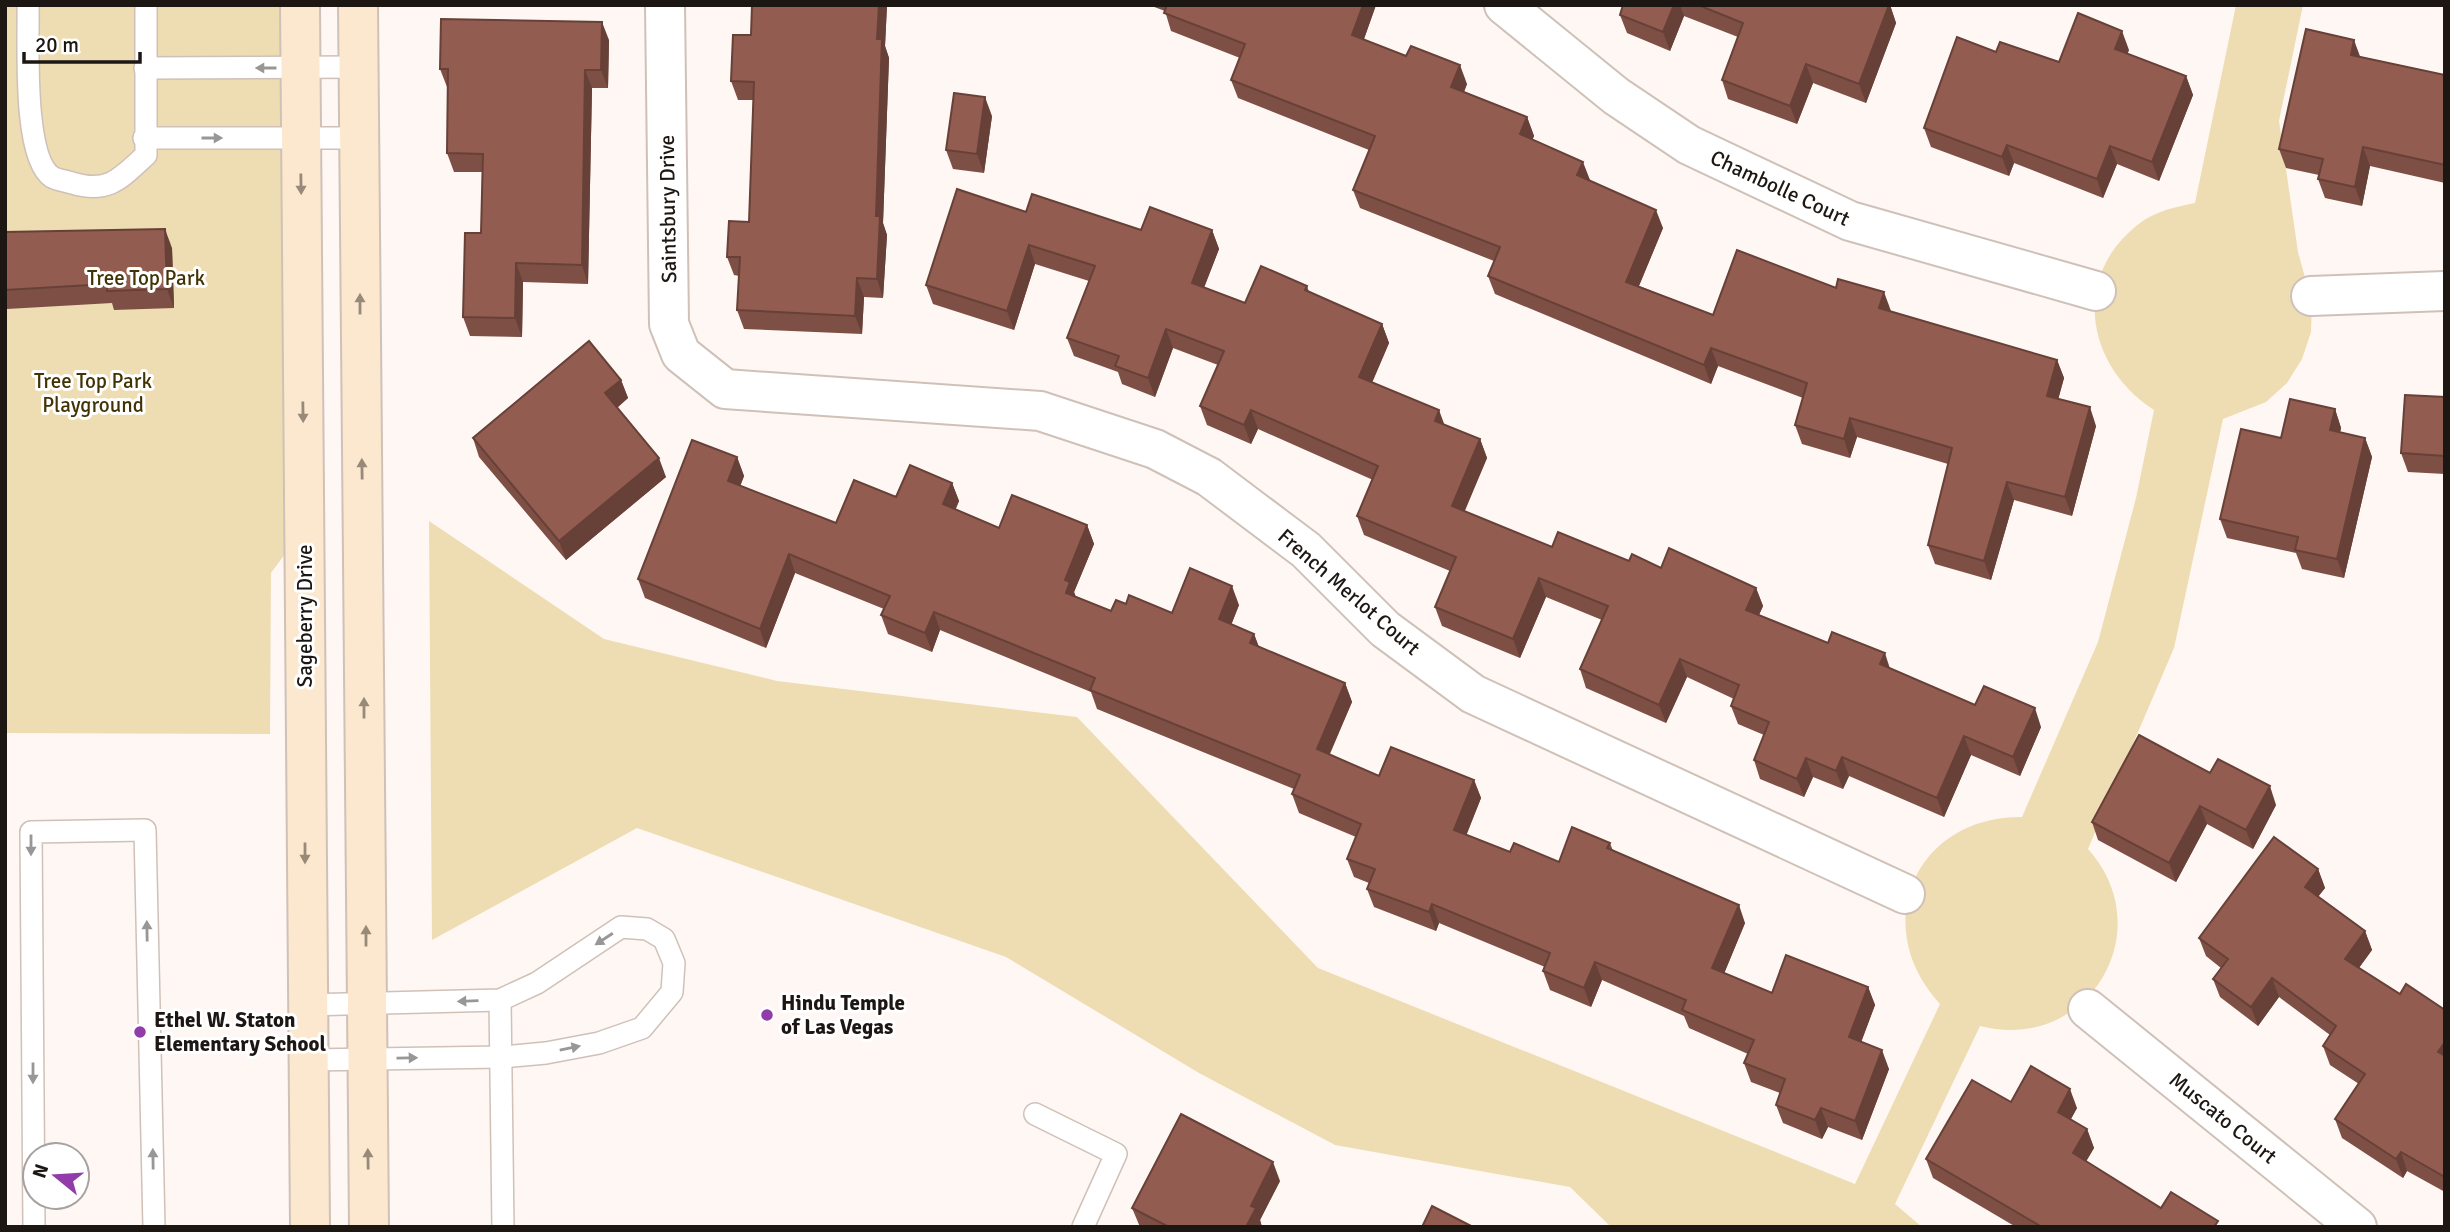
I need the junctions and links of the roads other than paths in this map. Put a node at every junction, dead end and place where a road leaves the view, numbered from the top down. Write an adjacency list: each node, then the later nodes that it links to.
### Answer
1 (28, 5): 10 (lane)
2 (146, 5): 9 (lane)
3 (300, 5): 7 (street, Sageberry Drive)
4 (358, 5): 8 (street)
5 (666, 5): 16 (street, Saintsbury Drive)
6 (1504, 5): 13 (street, Chambolle Court)
7 (299, 67): 8 (lane); 9 (lane, one-way to 9); 11 (street, Sageberry Drive)
8 (358, 67): 12 (street)
9 (145, 68): 10 (lane)
10 (144, 138): 11 (lane, one-way to 11)
11 (300, 138): 12 (lane); 20 (street, Sageberry Drive, one-way to 20)
12 (359, 138): 19 (street, one-way to 12)
13 (2096, 291)
14 (2445, 291): 15 (street)
15 (2311, 296)
16 (725, 389): 17 (street, French Merlot Court)
17 (1905, 894)
18 (500, 1000): 19 (lane, one-way to 19); 22 (lane); 22 (lane, one-way to 18)
19 (366, 1004): 20 (lane); 23 (street)
20 (306, 1005): 24 (street, Sageberry Drive)
21 (2088, 1009): 32 (street, Muscato Court)
22 (502, 1057): 23 (lane, one-way to 22); 30 (lane)
23 (368, 1059): 24 (lane); 29 (street, one-way to 23)
24 (308, 1060): 28 (street, Sageberry Drive)
25 (1035, 1114): 31 (lane)
26 (34, 1227): 27 (lane, one-way to 26)
27 (154, 1227)
28 (310, 1227)
29 (369, 1227)
30 (503, 1227)
31 (1083, 1227)
32 (2357, 1227)

